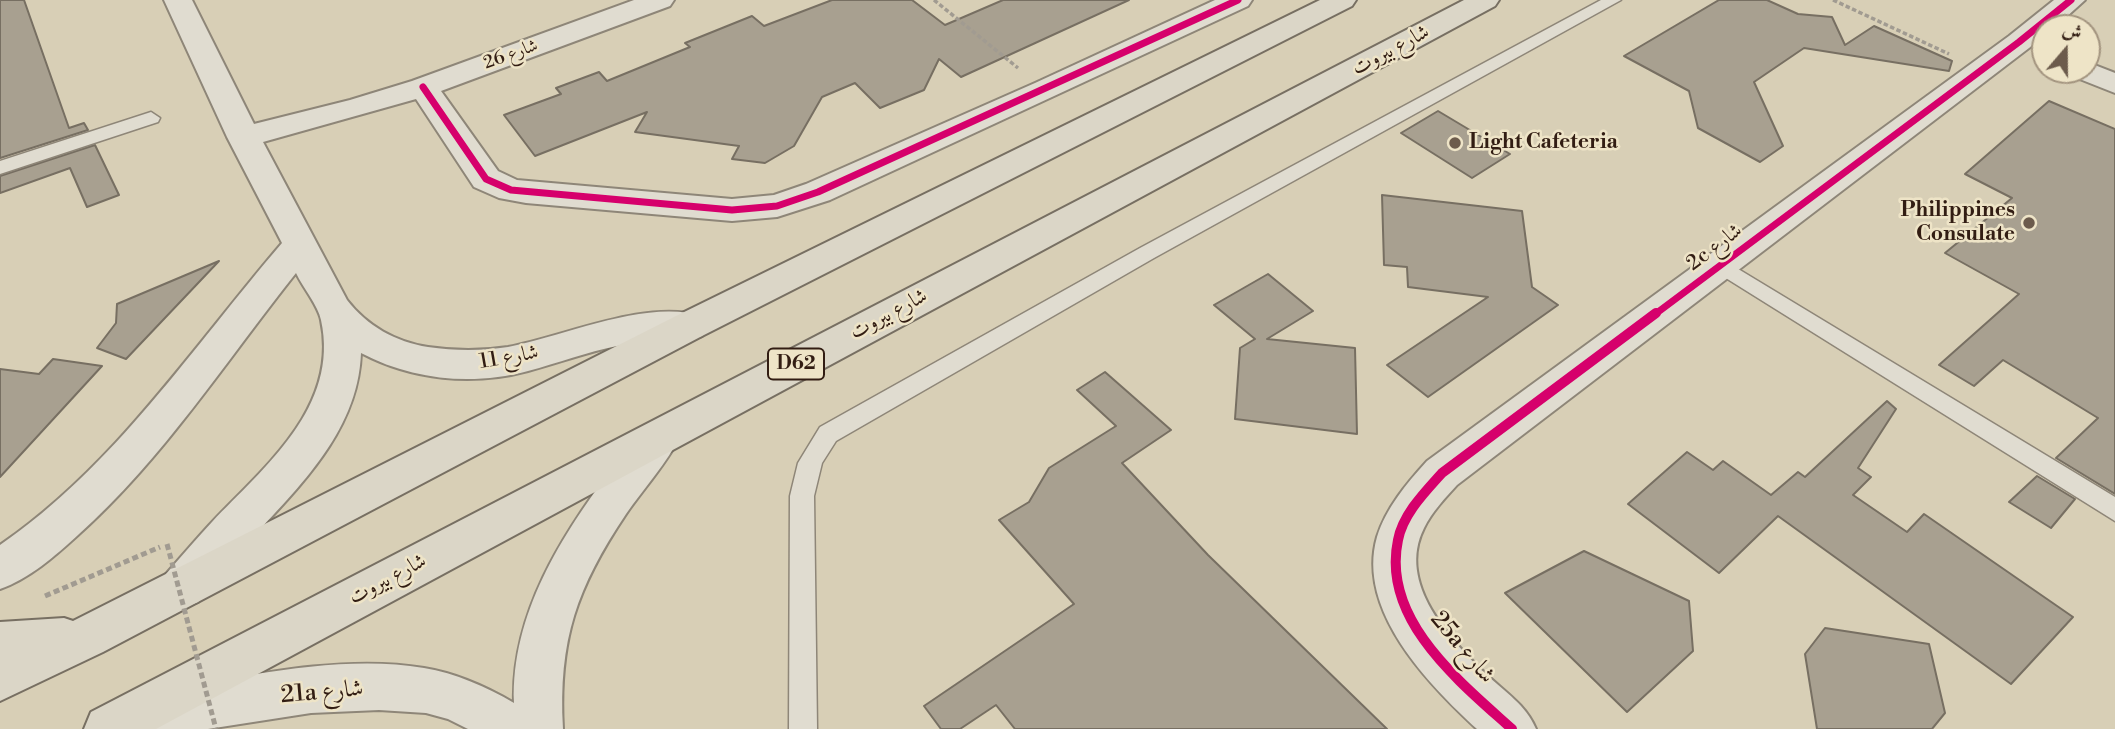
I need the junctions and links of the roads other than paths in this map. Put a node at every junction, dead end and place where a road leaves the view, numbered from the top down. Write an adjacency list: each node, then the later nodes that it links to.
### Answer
1 (178, 0): 12 (street, شارع 11)
2 (660, 0): 10 (street, شارع 26)
3 (1238, 0): 10 (street)
4 (1342, 0): 17 (main road)
5 (1485, 0): 18 (main road, شارع بيروت / D62)
6 (1613, 0): 29 (lane)
7 (2071, 0): 8 (street, 2c شارع)
8 (2060, 14)
9 (2031, 48): 15 (street, 2c شارع)
10 (423, 87): 12 (street, شارع 26)
11 (151, 118): 13 (lane)
12 (249, 149): 14 (street, شارع 11)
13 (0, 168)
14 (300, 245): 16 (street, شارع 11); 21 (street)
15 (1720, 265): 19 (lane); 20 (street, 2c شارع)
16 (339, 317): 17 (street, شارع 11); 22 (street, شارع 11)
17 (689, 326): 22 (main road)
18 (661, 435): 26 (main road, شارع بيروت / D62); 28 (street)
19 (2115, 510)
20 (1398, 540): 30 (street, 25a شارع)
21 (0, 570)
22 (181, 589): 23 (main road)
23 (87, 637): 24 (main road); 25 (main road)
24 (0, 643)
25 (0, 678)
26 (117, 724): 27 (street, 21a شارع)
27 (511, 729)
28 (539, 729)
29 (803, 729)
30 (1512, 729)

